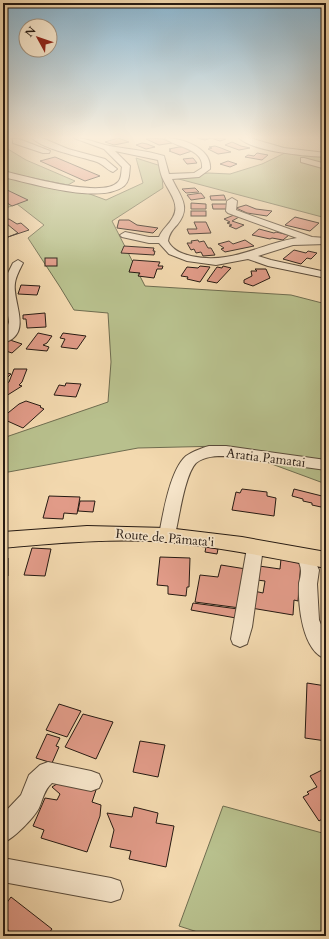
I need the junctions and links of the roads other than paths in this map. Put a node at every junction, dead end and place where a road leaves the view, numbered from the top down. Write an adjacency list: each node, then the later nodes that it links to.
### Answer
1 (42, 182): 2 (street)
2 (123, 182)
3 (170, 182): 6 (street)
4 (232, 201): 7 (street)
5 (125, 235): 6 (street)
6 (163, 240): 9 (street)
7 (310, 240): 8 (street); 9 (street)
8 (326, 241)
9 (249, 256): 11 (street)
10 (18, 263): 12 (street)
11 (326, 275)
12 (3, 339)
13 (326, 465): 14 (street, Aratia Pamatai)
14 (167, 535): 15 (main road, Route de Pāmata'i); 16 (main road, Route de Pāmata'i)
15 (3, 540)
16 (255, 548): 17 (main road, Route de Pāmata'i); 19 (street)
17 (305, 556): 18 (main road, Route de Pāmata'i); 20 (street)
18 (326, 560)
19 (240, 639)
20 (326, 651)
21 (91, 781): 22 (street)
22 (3, 831)
23 (3, 870): 24 (street)
24 (111, 890)

